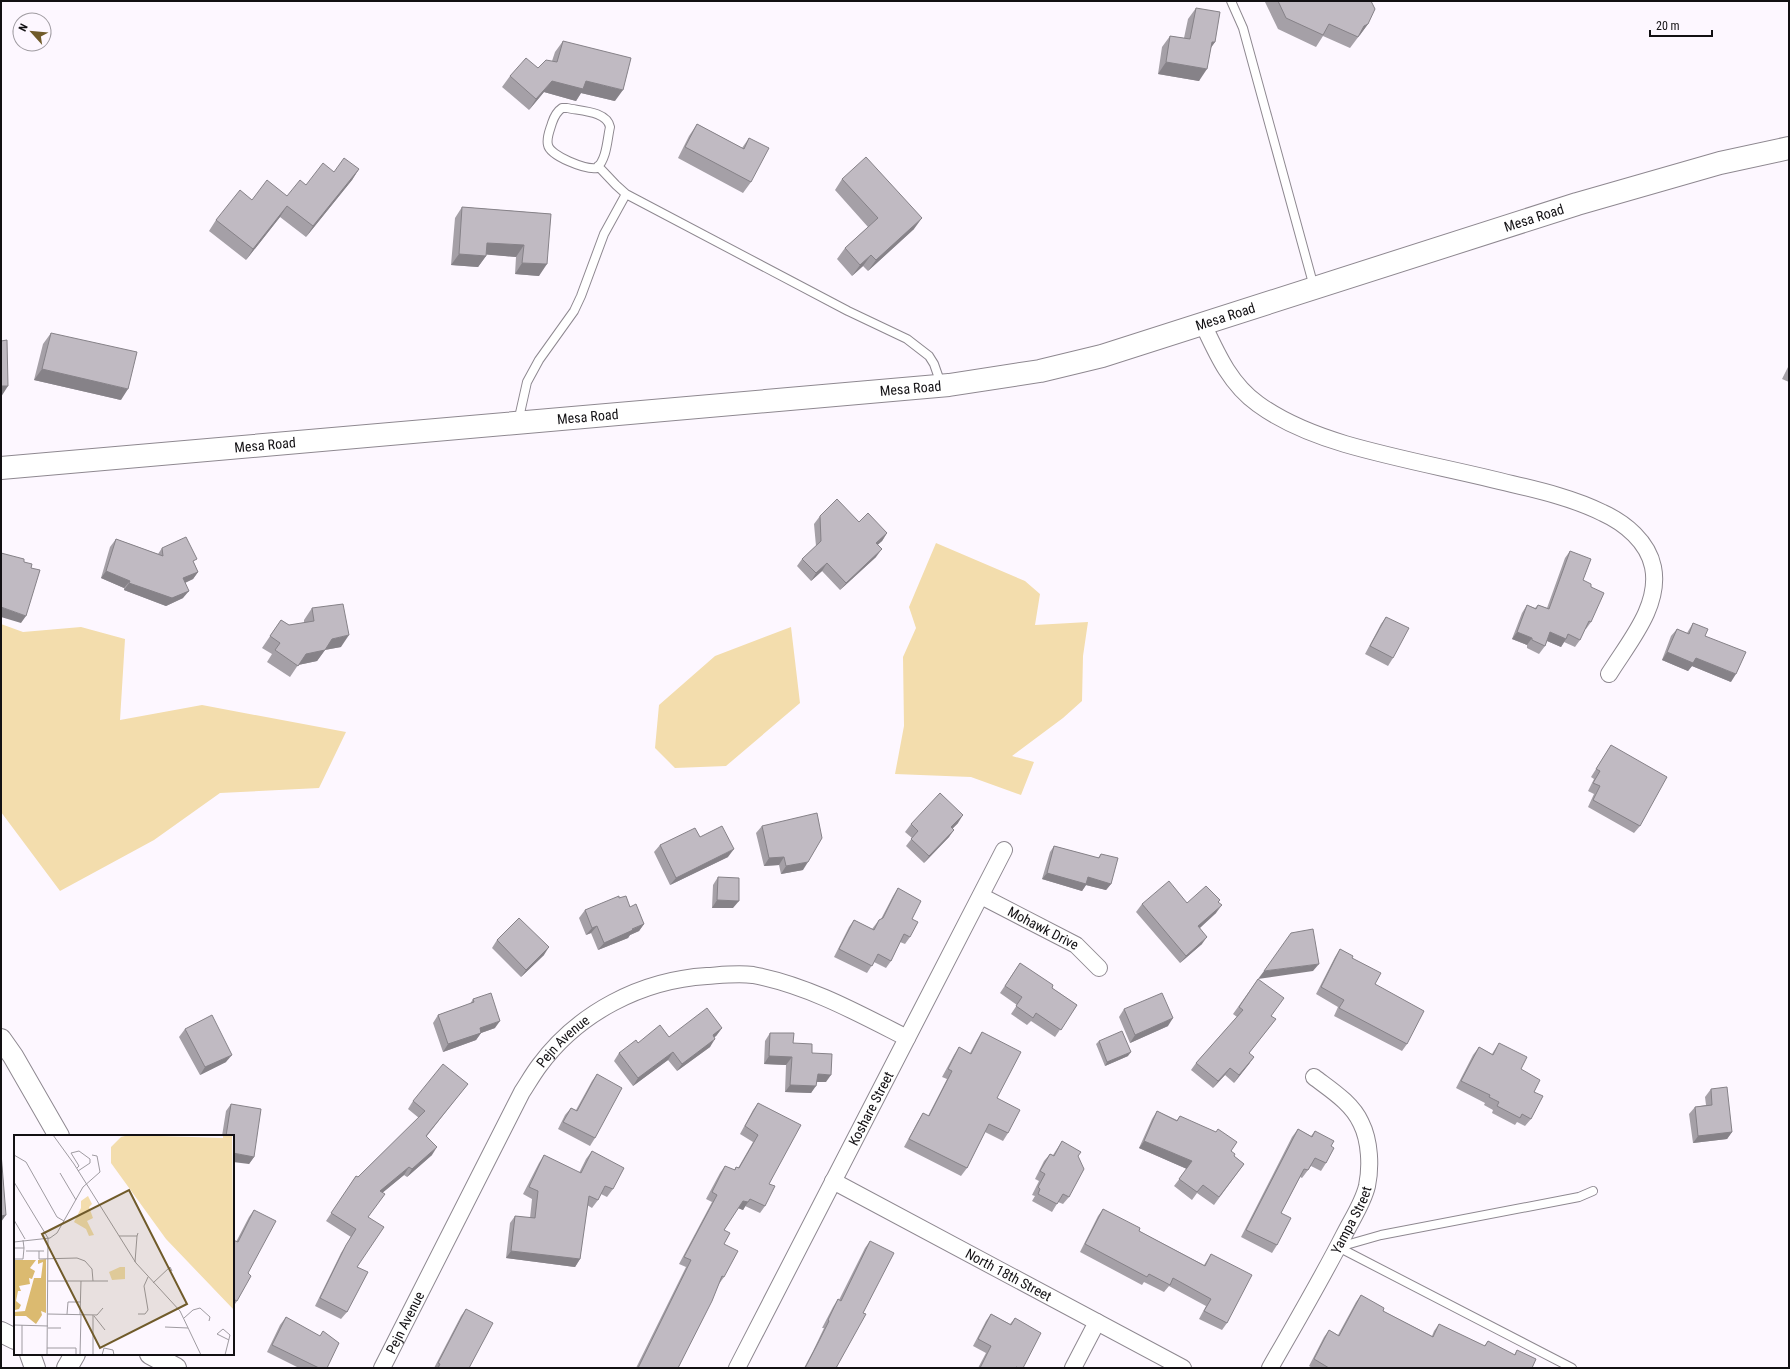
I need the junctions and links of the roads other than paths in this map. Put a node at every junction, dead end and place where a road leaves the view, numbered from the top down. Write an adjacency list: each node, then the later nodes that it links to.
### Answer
1 (1231, 1): 5 (lane)
2 (1789, 148): 5 (main road, Mesa Road)
3 (598, 166): 3 (lane); 4 (lane)
4 (626, 194): 7 (lane); 8 (lane)
5 (1314, 288): 6 (main road, Mesa Road)
6 (1203, 324): 7 (main road, Mesa Road); 10 (street)
7 (942, 386): 8 (main road, Mesa Road)
8 (518, 423): 9 (main road, Mesa Road)
9 (1, 468)
10 (1609, 674)
11 (1004, 850): 12 (street, Koshare Street)
12 (981, 896): 13 (street, Mohawk Drive); 14 (street, Koshare Street)
13 (1099, 968)
14 (907, 1038): 18 (street, Koshare Street); 32 (street, Pejn Avenue)
15 (1, 1039): 17 (street)
16 (1314, 1076): 20 (street, Yampa Street)
17 (58, 1135)
18 (833, 1181): 21 (street, North 18th Street); 33 (street, Koshare Street)
19 (1593, 1190): 20 (lane)
20 (1338, 1247): 36 (street, Yampa Street); 37 (lane)
21 (1097, 1322): 34 (street); 35 (street, North 18th Street)
22 (14, 1327): 23 (street)
23 (1, 1328)
24 (1, 1332): 25 (street)
25 (14, 1338)
26 (30, 1355): 29 (street)
27 (74, 1355): 30 (street)
28 (152, 1355): 31 (street)
29 (35, 1368)
30 (67, 1368)
31 (176, 1368)
32 (382, 1368)
33 (737, 1368)
34 (1073, 1368)
35 (1184, 1368)
36 (1270, 1368)
37 (1572, 1368)

